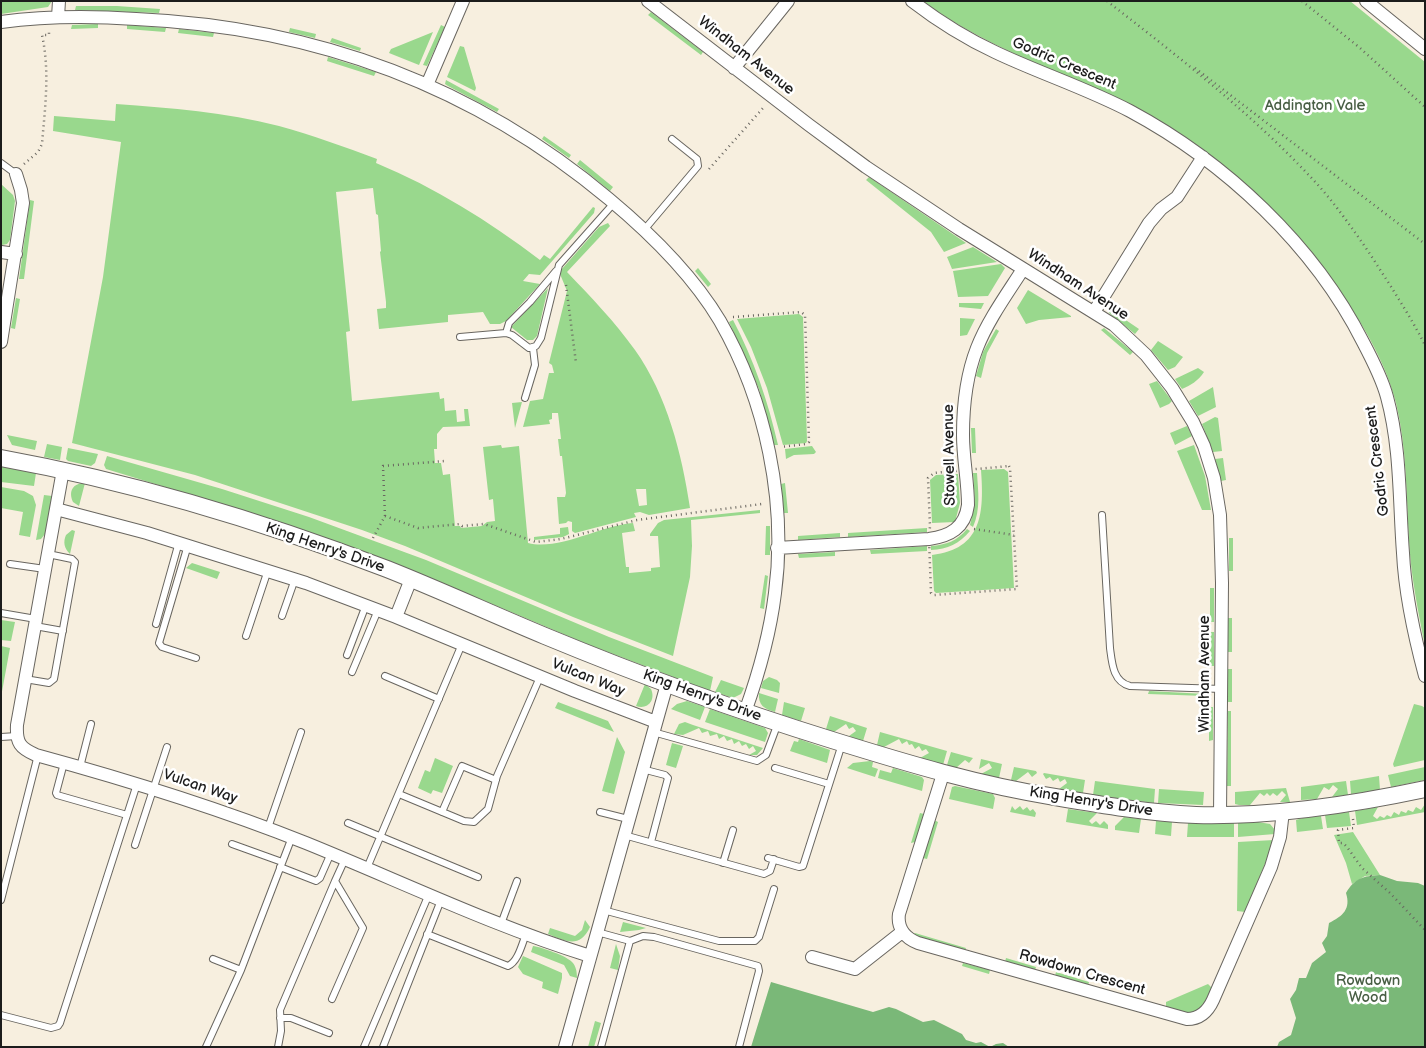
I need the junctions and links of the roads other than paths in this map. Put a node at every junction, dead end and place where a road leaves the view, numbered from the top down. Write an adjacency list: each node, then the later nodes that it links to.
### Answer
1 (59, 1): 7 (street)
2 (463, 1): 11 (street)
3 (648, 1): 10 (street, Windham Avenue)
4 (788, 1): 10 (street)
5 (912, 1): 13 (street, Godric Crescent)
6 (1366, 1): 9 (street)
7 (53, 18): 8 (street); 11 (street)
8 (1, 22)
9 (1425, 50)
10 (734, 68): 21 (street, Windham Avenue)
11 (427, 85): 16 (street)
12 (672, 139): 17 (lane)
13 (1203, 157): 22 (street); 53 (street, Godric Crescent)
14 (1, 163): 15 (lane)
15 (16, 174): 19 (street)
16 (614, 203): 17 (street); 20 (lane)
17 (644, 230): 33 (street)
18 (1, 252): 19 (street)
19 (16, 254): 25 (street)
20 (558, 268): 23 (lane); 26 (lane)
21 (1023, 269): 22 (street, Windham Avenue); 33 (street, Stowell Avenue)
22 (1094, 312): 57 (street, Windham Avenue)
23 (506, 333): 24 (lane); 26 (lane)
24 (460, 337)
25 (1, 342)
26 (533, 348): 27 (lane)
27 (525, 398)
28 (1, 458): 29 (street, King Henry's Drive)
29 (64, 470): 30 (street); 38 (street, King Henry's Drive)
30 (56, 509): 32 (street, Vulcan Way); 34 (street)
31 (1102, 515): 57 (lane)
32 (183, 544): 37 (street, Vulcan Way); 45 (lane); 50 (lane)
33 (777, 548): 59 (street)
34 (48, 554): 36 (street); 46 (lane)
35 (10, 564): 36 (lane)
36 (45, 569): 44 (street)
37 (268, 570): 39 (street, Vulcan Way); 47 (lane)
38 (411, 579): 43 (street); 56 (street, King Henry's Drive)
39 (296, 580): 40 (street, Vulcan Way); 42 (lane)
40 (372, 607): 43 (street, Vulcan Way); 49 (lane); 51 (lane)
41 (1, 613): 44 (lane)
42 (282, 616)
43 (396, 617): 48 (street, Vulcan Way)
44 (36, 623): 46 (lane); 55 (street)
45 (156, 624)
46 (63, 631): 55 (lane)
47 (246, 636)
48 (462, 644): 54 (street, Vulcan Way); 58 (lane)
49 (347, 655)
50 (196, 658)
51 (352, 672)
52 (385, 676): 58 (lane)
53 (1425, 676)
54 (540, 677): 62 (street, Vulcan Way); 74 (lane)
55 (26, 679): 64 (street)
56 (667, 684): 59 (street, King Henry's Drive); 62 (street)
57 (1222, 689): 84 (street, Windham Avenue)
58 (439, 699): 79 (lane)
59 (745, 712): 60 (street, King Henry's Drive)
60 (778, 723): 62 (lane); 66 (street, King Henry's Drive)
61 (90, 724): 70 (lane)
62 (654, 727): 72 (street)
63 (301, 732): 87 (lane)
64 (17, 736): 65 (lane); 68 (street, Vulcan Way)
65 (1, 738)
66 (842, 743): 73 (street, King Henry's Drive); 76 (lane)
67 (167, 747): 77 (lane)
68 (38, 755): 69 (street, Vulcan Way); 105 (lane)
69 (64, 763): 70 (street, Vulcan Way); 83 (lane)
70 (80, 767): 75 (street, Vulcan Way)
71 (775, 768): 76 (lane)
72 (642, 769): 85 (street); 92 (lane)
73 (942, 774): 84 (street, King Henry's Drive); 109 (street)
74 (496, 780): 81 (lane); 81 (lane)
75 (137, 784): 77 (street, Vulcan Way); 83 (lane)
76 (829, 784): 97 (lane)
77 (154, 789): 87 (street, Vulcan Way); 94 (lane)
78 (1425, 789): 80 (street, King Henry's Drive)
79 (399, 794): 81 (lane); 90 (lane)
80 (1283, 811): 84 (street, King Henry's Drive); 109 (street, Rowdown Crescent)
81 (442, 812)
82 (600, 812): 85 (lane)
83 (127, 814): 118 (lane)
84 (1220, 815)
85 (628, 819): 89 (street)
86 (348, 823): 90 (lane)
87 (268, 828): 91 (street, Vulcan Way)
88 (733, 830): 97 (lane)
89 (624, 835): 92 (lane); 106 (street)
90 (381, 836): 99 (lane); 100 (lane)
91 (292, 837): 95 (street, Vulcan Way); 98 (lane)
92 (651, 842): 97 (lane)
93 (232, 844): 98 (lane)
94 (135, 845)
95 (331, 853): 96 (street, Vulcan Way); 98 (lane)
96 (345, 859): 99 (street, Vulcan Way); 101 (lane)
97 (723, 862)
98 (281, 864): 116 (lane)
99 (367, 868): 104 (street, Vulcan Way)
100 (478, 878)
101 (335, 880): 117 (lane); 119 (lane)
102 (517, 881): 107 (lane)
103 (774, 889): 106 (lane)
104 (435, 897): 107 (street, Vulcan Way); 110 (lane); 123 (lane)
105 (1, 900)
106 (603, 910): 108 (street)
107 (500, 924): 111 (street, Vulcan Way)
108 (597, 932): 112 (lane); 113 (street)
109 (902, 932): 114 (street)
110 (427, 934): 111 (lane); 124 (lane)
111 (526, 934): 113 (street, Vulcan Way)
112 (630, 941): 126 (lane); 127 (lane)
113 (590, 956): 125 (street)
114 (812, 957)
115 (214, 959): 116 (lane)
116 (241, 970): 121 (lane)
117 (332, 999)
118 (1, 1015)
119 (280, 1018): 120 (lane); 122 (lane)
120 (329, 1033)
121 (206, 1047)
122 (278, 1047)
123 (364, 1047)
124 (383, 1047)
125 (565, 1047)
126 (601, 1047)
127 (739, 1047)

